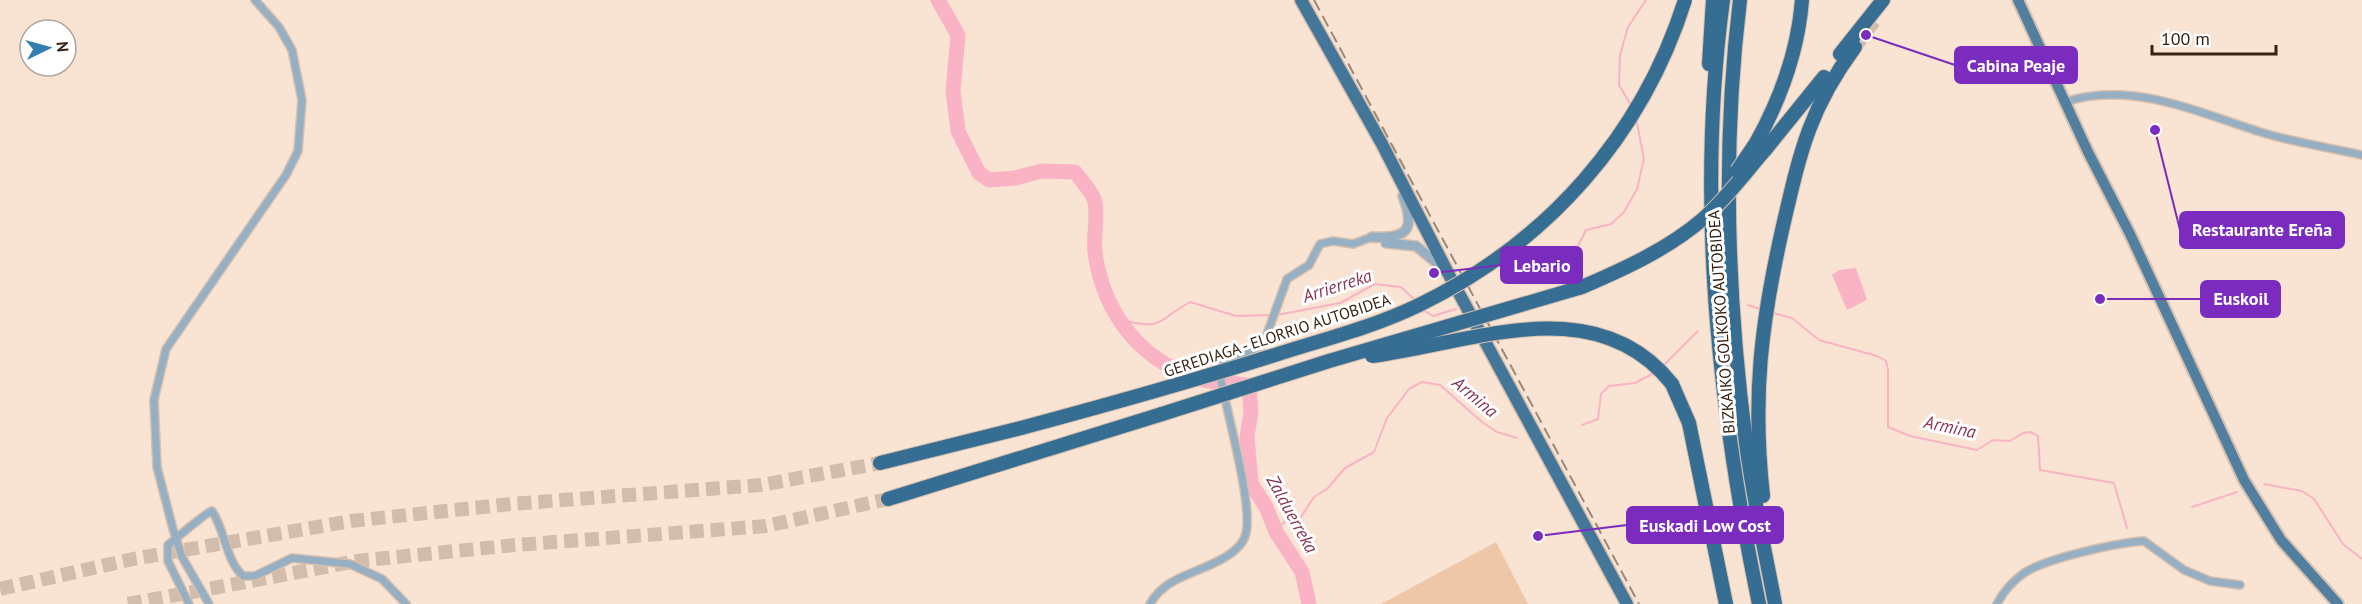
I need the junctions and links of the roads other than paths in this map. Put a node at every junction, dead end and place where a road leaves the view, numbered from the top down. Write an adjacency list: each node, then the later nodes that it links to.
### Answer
1 (255, 0): 23 (street)
2 (1301, 0): 14 (highway)
3 (1685, 0): 21 (highway, GEREDIAGA - ELORRIO AUTOBIDEA, bridge)
4 (1713, 0): 19 (highway)
5 (1723, 0): 19 (highway, BIZKAIKO GOLKOKO AUTOBIDEA)
6 (1740, 0): 24 (highway, BIZKAIKO GOLKOKO AUTOBIDEA)
7 (1802, 0): 15 (highway)
8 (1884, 0): 15 (highway)
9 (1890, 0): 11 (highway)
10 (2018, 0): 13 (main road)
11 (1874, 21)
12 (1855, 47): 24 (highway)
13 (2065, 102): 16 (street); 35 (main road)
14 (1382, 144): 17 (street); 18 (highway)
15 (1760, 147): 20 (highway, bridge)
16 (2362, 155)
17 (1372, 237): 18 (street); 29 (street)
18 (1448, 273): 30 (highway)
19 (1715, 277): 32 (highway, BIZKAIKO GOLKOKO AUTOBIDEA)
20 (1329, 361): 22 (highway, bridge); 31 (highway, bridge)
21 (880, 463)
22 (888, 499)
23 (176, 539): 26 (street); 27 (street); 28 (street)
24 (1764, 543): 33 (highway, BIZKAIKO GOLKOKO AUTOBIDEA)
25 (2240, 585): 34 (street)
26 (189, 604)
27 (209, 604)
28 (406, 604)
29 (1150, 604)
30 (1627, 604)
31 (1726, 604)
32 (1758, 604)
33 (1775, 604)
34 (1997, 604)
35 (2338, 604)

